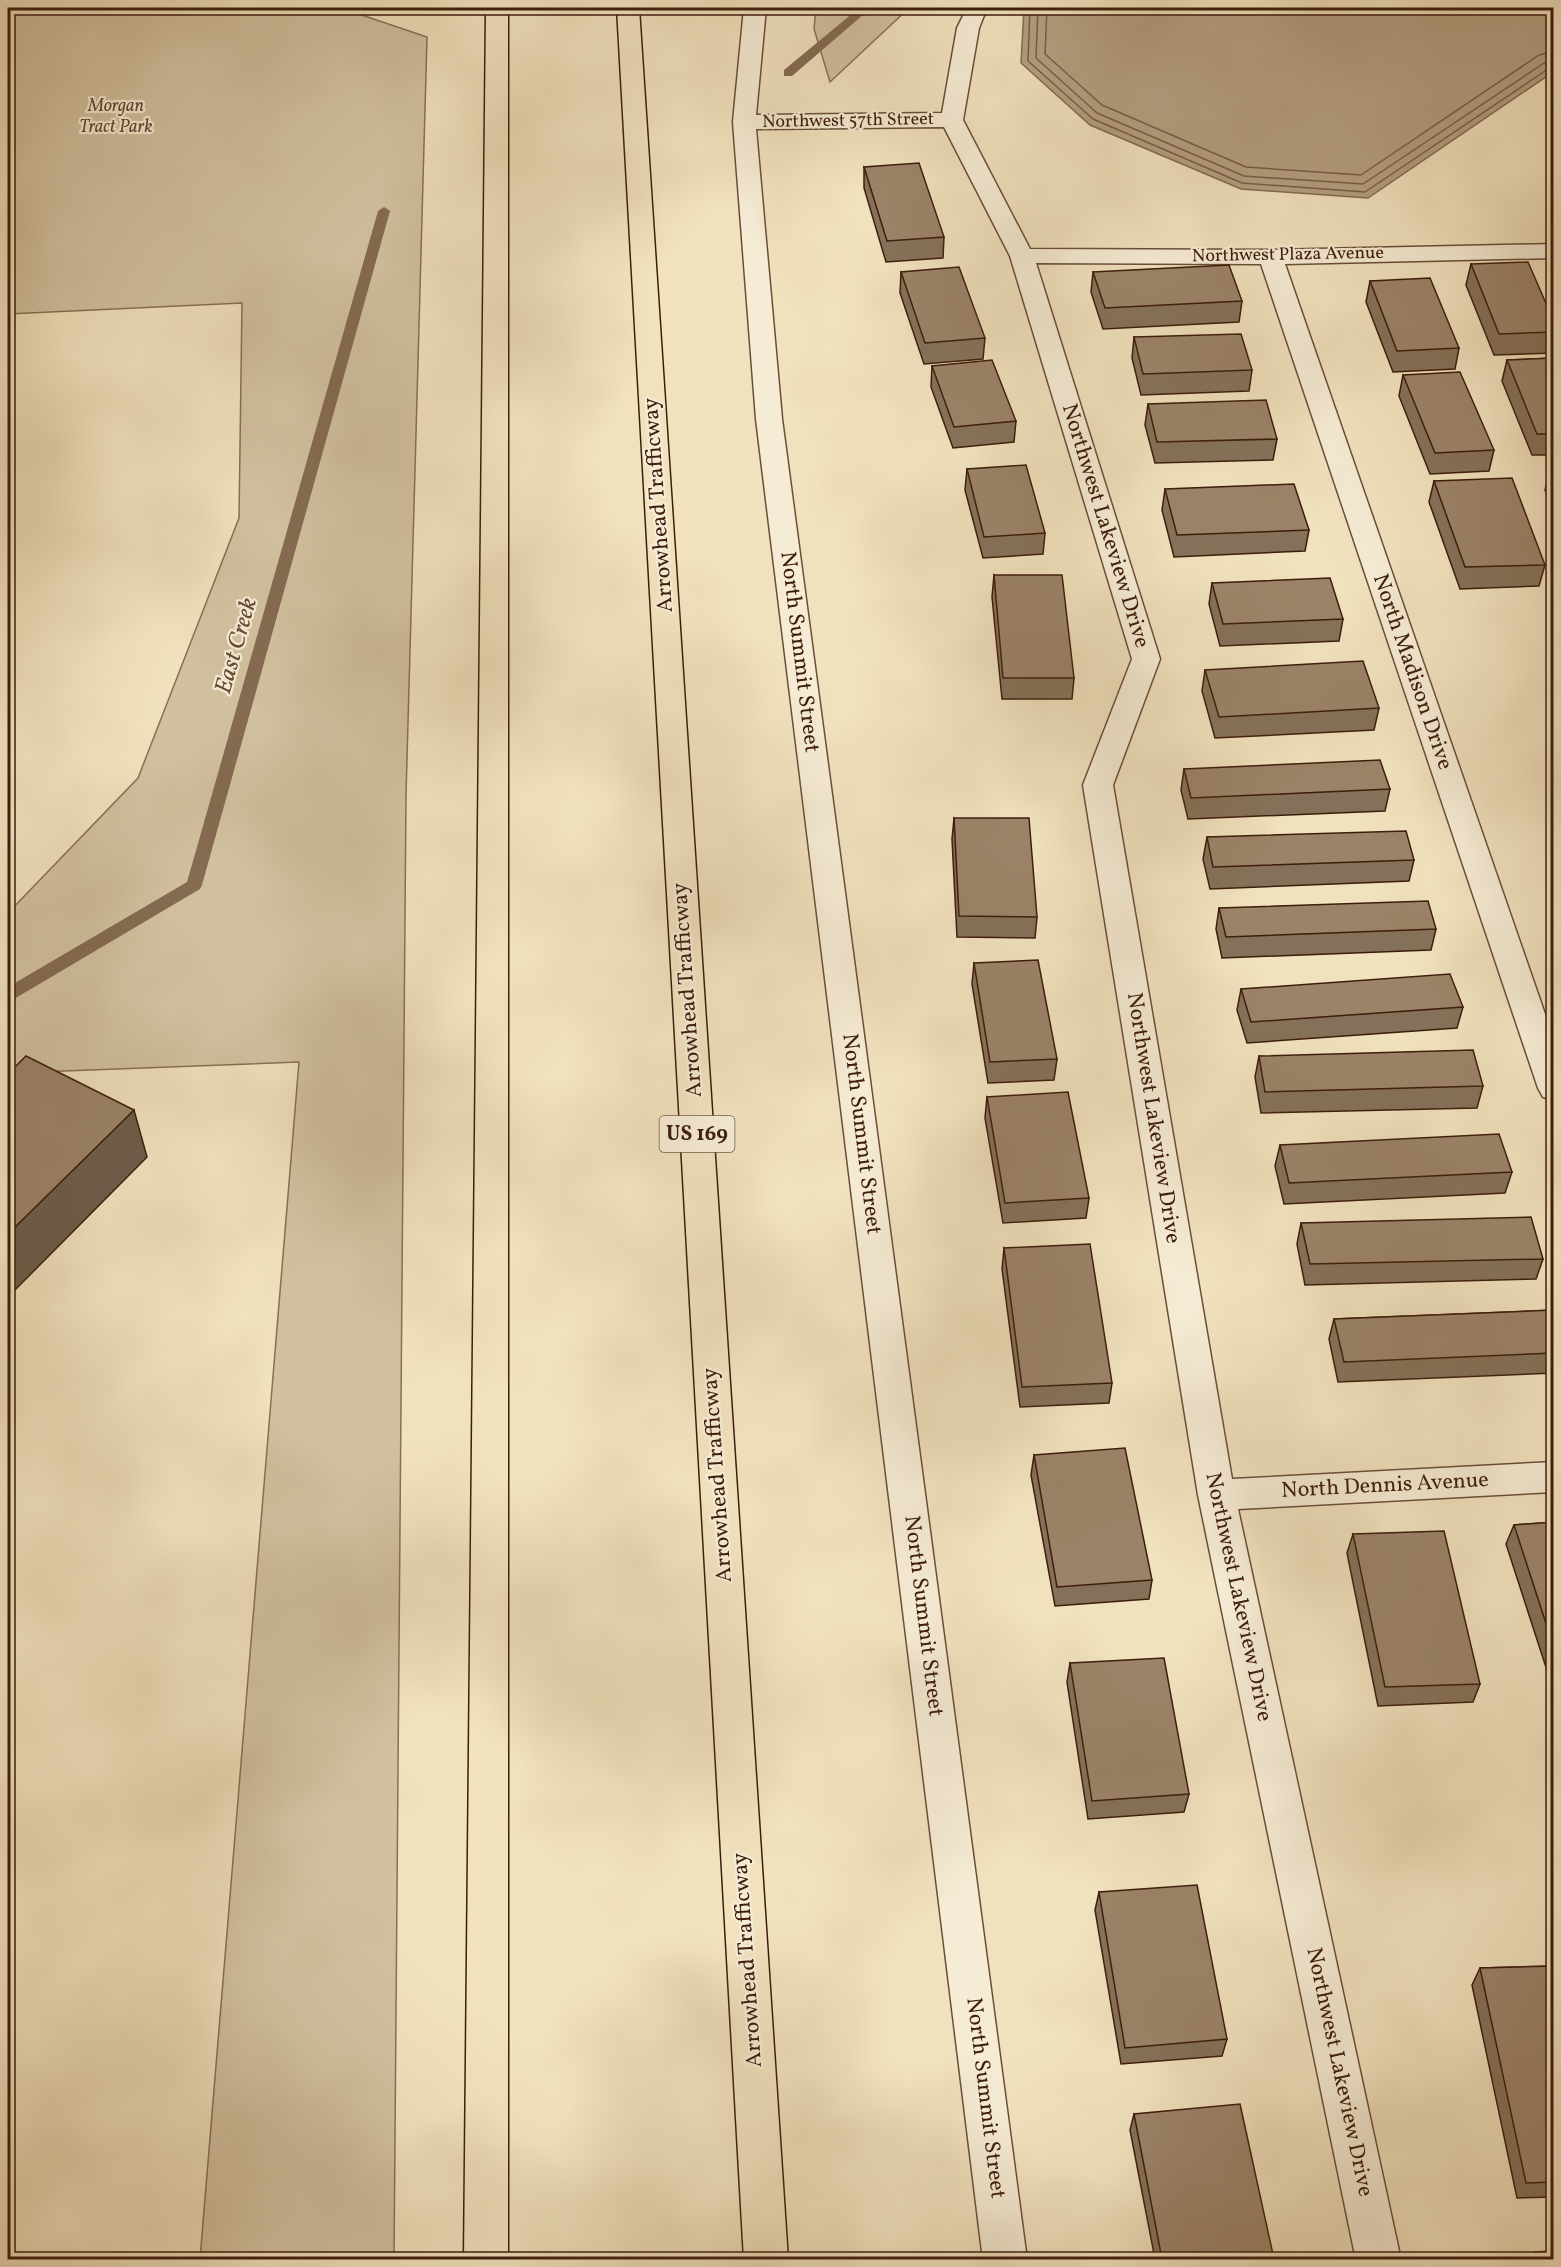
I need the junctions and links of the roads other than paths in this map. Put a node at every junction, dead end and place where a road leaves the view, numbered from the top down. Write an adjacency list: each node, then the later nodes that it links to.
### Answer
1 (497, 8): 13 (highway)
2 (628, 8): 14 (highway, Arrowhead Trafficway / US 169)
3 (755, 8): 6 (street, North Summit Street)
4 (977, 8): 5 (street)
5 (952, 120): 6 (street, Northwest 57th Street); 8 (street, Northwest Lakeview Drive)
6 (744, 122): 15 (street, North Summit Street)
7 (1554, 251): 9 (street, Northwest Plaza Avenue)
8 (1022, 256): 9 (street, Northwest Plaza Avenue); 12 (street, Northwest Lakeview Drive)
9 (1271, 257): 10 (street, North Madison Drive)
10 (1554, 1088)
11 (1554, 1477): 12 (street, North Dennis Avenue)
12 (1216, 1495): 16 (street, Northwest Lakeview Drive)
13 (486, 2259)
14 (766, 2259)
15 (1005, 2259)
16 (1379, 2259)

